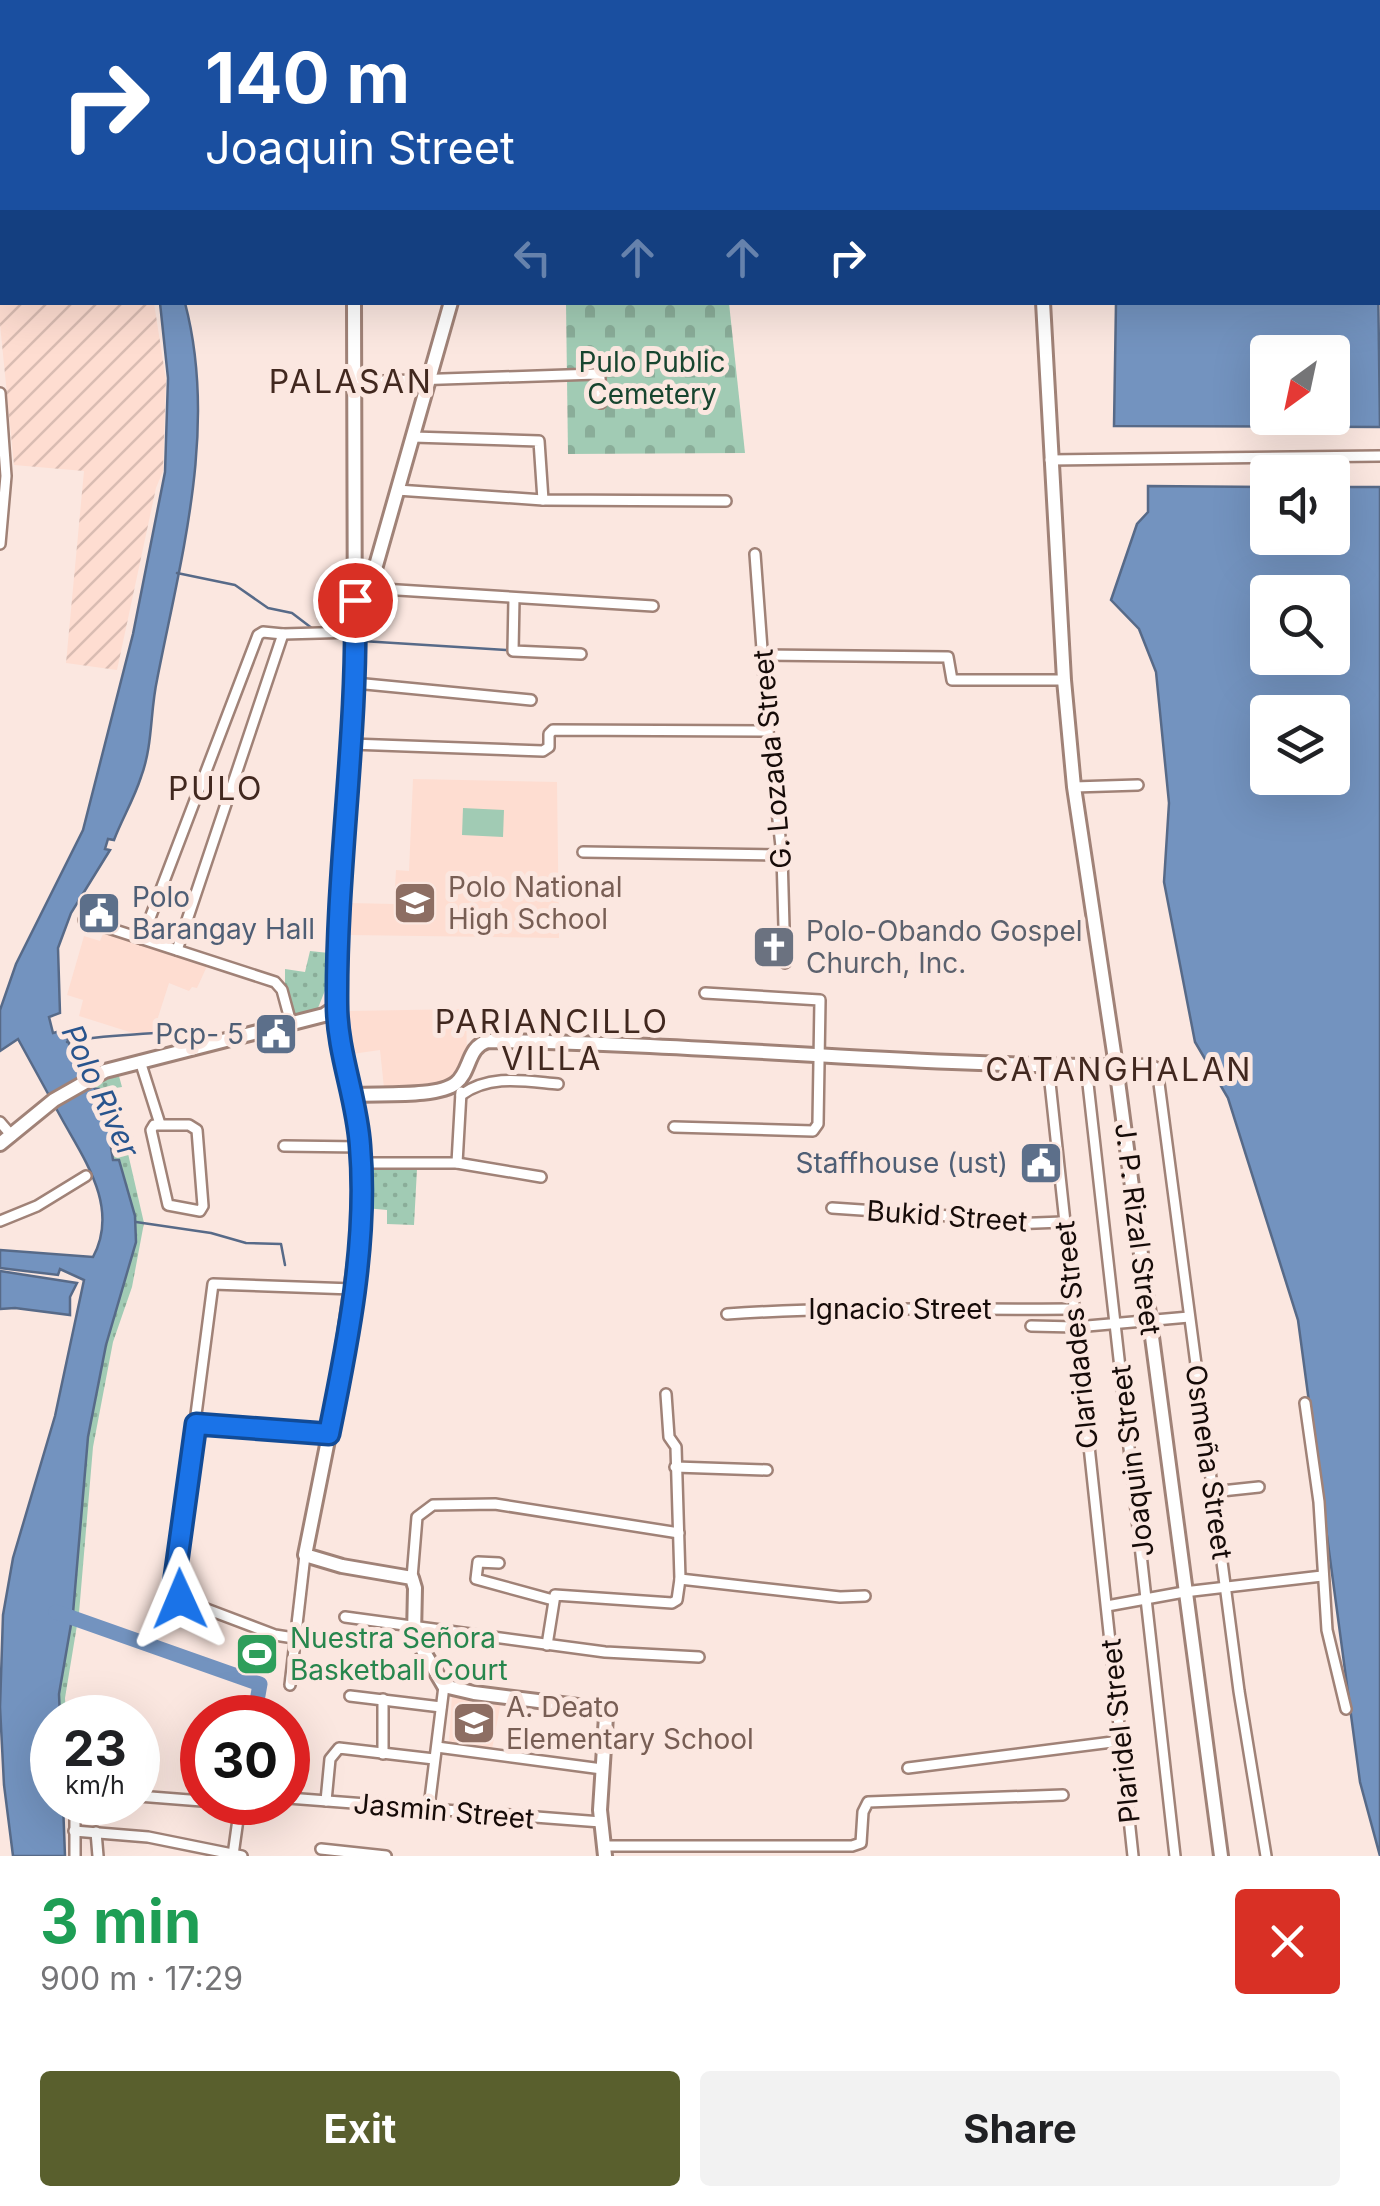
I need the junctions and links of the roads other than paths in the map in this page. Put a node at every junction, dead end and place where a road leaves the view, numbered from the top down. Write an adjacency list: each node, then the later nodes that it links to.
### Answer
1 (354, 305): 5 (main road)
2 (450, 305): 4 (main road)
3 (1044, 305): 11 (main road, J. P. Rizal Street)
4 (430, 379): 5 (street); 7 (street); 9 (main road)
5 (353, 382): 17 (main road)
6 (0, 393): 8 (street)
7 (601, 403)
8 (1, 417): 15 (street)
9 (413, 437): 12 (main road); 13 (street)
10 (1380, 456): 11 (street)
11 (1050, 460): 24 (main road, J. P. Rizal Street)
12 (398, 490): 13 (street); 17 (main road)
13 (543, 500): 14 (street)
14 (726, 501)
15 (0, 544)
16 (756, 554): 23 (street, G. Lozada Street)
17 (360, 592): 18 (street); 20 (main road)
18 (514, 598): 19 (street); 22 (street)
19 (653, 606)
20 (356, 632): 21 (street); 25 (main road)
21 (284, 634): 34 (street); 35 (street)
22 (581, 654)
23 (762, 655): 24 (street); 27 (street, G. Lozada Street)
24 (1064, 680): 30 (main road, J. P. Rizal Street)
25 (355, 683): 26 (street); 28 (main road)
26 (531, 700)
27 (768, 731): 28 (street); 32 (street, G. Lozada Street)
28 (351, 744): 38 (main road)
29 (1138, 784): 30 (street)
30 (1074, 787): 44 (main road, J. P. Rizal Street)
31 (583, 852): 32 (street)
32 (782, 856): 36 (street, G. Lozada Street)
33 (84, 920): 34 (street)
34 (142, 938): 35 (street)
35 (177, 950): 39 (street)
36 (784, 963)
37 (705, 992): 40 (street)
38 (336, 1007): 39 (main road); 47 (main road)
39 (291, 1023): 41 (main road)
40 (818, 1056): 42 (main road); 46 (main road); 50 (street)
41 (140, 1060): 49 (street); 51 (main road)
42 (1048, 1064): 43 (main road); 60 (street, Claridades Street)
43 (1086, 1066): 44 (main road); 66 (street, Joaquin Street)
44 (1116, 1066): 64 (street, Osmeña Street); 65 (main road, J. P. Rizal Street)
45 (558, 1084): 46 (street)
46 (460, 1088): 47 (main road); 55 (street)
47 (354, 1095): 53 (main road)
48 (0, 1122): 51 (street)
49 (160, 1124): 49 (street)
50 (674, 1126)
51 (6, 1140)
52 (284, 1146): 53 (street)
53 (360, 1148): 54 (main road)
54 (361, 1163): 55 (street); 61 (main road)
55 (457, 1163): 57 (street)
56 (86, 1176): 59 (street)
57 (542, 1176)
58 (832, 1208): 60 (street, Bukid Street)
59 (0, 1221)
60 (1062, 1222): 62 (street, Claridades Street)
61 (353, 1289): 71 (street); 72 (main road)
62 (1073, 1309): 63 (street, Ignacio Street); 68 (street, Claridades Street)
63 (727, 1314)
64 (1189, 1317): 65 (street, Ignacio Street); 76 (street, Osmeña Street)
65 (1150, 1320): 66 (street, Ignacio Street); 84 (main road, J. P. Rizal Street)
66 (1115, 1324): 68 (street, Ignacio Street); 86 (street, Joaquin Street)
67 (1031, 1326): 68 (street, Ignacio Street)
68 (1076, 1327): 88 (street, Claridades Street)
69 (666, 1394): 73 (street)
70 (1304, 1403): 80 (street)
71 (196, 1424): 72 (street); 91 (street)
72 (329, 1434): 78 (main road)
73 (675, 1467): 74 (street); 77 (street)
74 (767, 1470)
75 (1260, 1488): 76 (street)
76 (1212, 1492): 83 (street, Osmeña Street)
77 (679, 1533): 81 (street); 82 (street)
78 (306, 1555): 81 (main road); 91 (street)
79 (499, 1564): 87 (street)
80 (1322, 1576): 83 (street); 99 (street)
81 (412, 1578): 90 (main road)
82 (680, 1578): 85 (street); 87 (street)
83 (1225, 1587): 84 (street); 125 (street, Osmeña Street)
84 (1184, 1592): 86 (street); 124 (main road, J. P. Rizal Street)
85 (865, 1596)
86 (1148, 1599): 88 (street); 123 (street, Joaquin Street)
87 (553, 1600): 92 (street)
88 (1106, 1606): 100 (street, Plaridel Street)
89 (345, 1617): 90 (street)
90 (412, 1628): 92 (street); 95 (main road)
91 (294, 1638): 94 (street)
92 (546, 1646): 93 (street)
93 (698, 1657)
94 (290, 1685)
95 (444, 1686): 98 (street); 105 (main road)
96 (350, 1696): 97 (street)
97 (383, 1700): 98 (street); 102 (street)
98 (440, 1707): 101 (street)
99 (1346, 1709)
100 (1120, 1742): 104 (street); 122 (street, Plaridel Street)
101 (436, 1747): 103 (street); 105 (street)
102 (383, 1754): 103 (street); 108 (street)
103 (434, 1759): 109 (street)
104 (908, 1768)
105 (602, 1769): 110 (main road)
106 (1063, 1796): 116 (street)
107 (310, 1800): 108 (street, Jasmin Street)
108 (326, 1801): 109 (street, Jasmin Street)
109 (429, 1807): 110 (street, Jasmin Street)
110 (602, 1822): 116 (main road)
111 (74, 1825): 113 (street)
112 (237, 1825): 117 (street)
113 (74, 1831): 114 (street); 118 (street)
114 (96, 1832): 117 (street); 119 (street)
115 (321, 1849): 121 (street)
116 (604, 1851)
117 (232, 1855): 120 (street)
118 (76, 1856)
119 (98, 1856)
120 (242, 1856)
121 (386, 1856)
122 (1133, 1856)
123 (1175, 1856)
124 (1222, 1856)
125 (1266, 1856)

